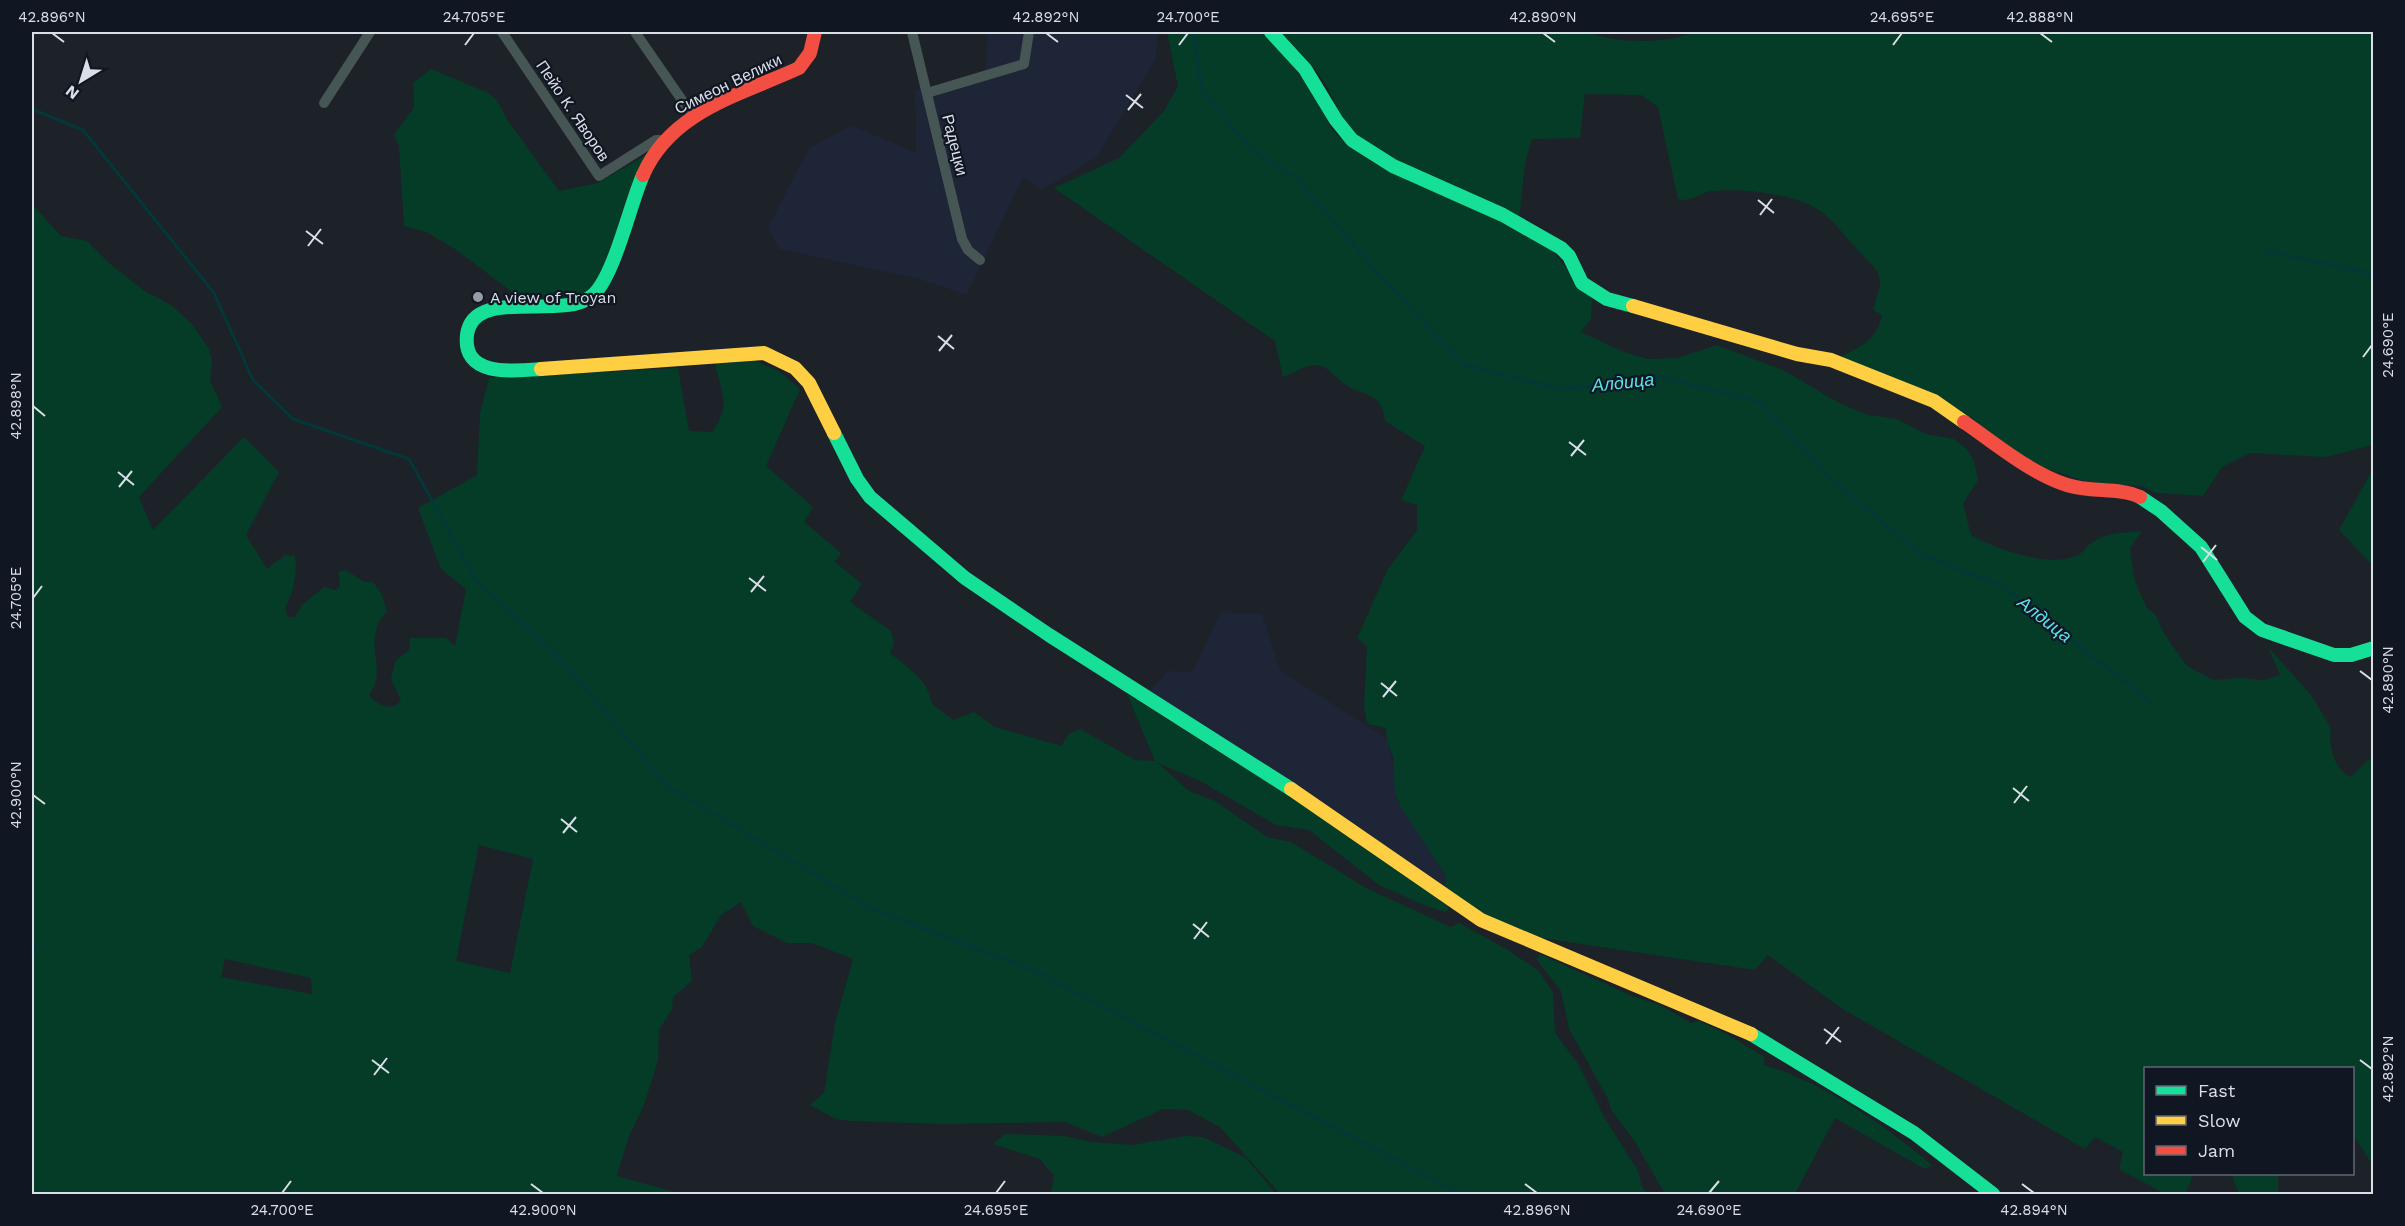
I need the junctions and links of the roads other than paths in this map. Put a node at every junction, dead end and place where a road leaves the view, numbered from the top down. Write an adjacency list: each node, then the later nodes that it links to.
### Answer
1 (370, 32): 9 (street)
2 (502, 32): 11 (street, Пейо К. Яворов)
3 (635, 32): 10 (street)
4 (815, 32): 10 (street, Симеон Велики)
5 (912, 32): 8 (street, Радецки)
6 (1029, 32): 8 (street)
7 (1271, 32): 13 (street)
8 (927, 93): 12 (street, Радецки)
9 (324, 103)
10 (693, 116): 11 (street, Симеон Велики)
11 (662, 140): 14 (street, Симеон Велики)
12 (980, 260)
13 (2373, 648)
14 (1993, 1194)

